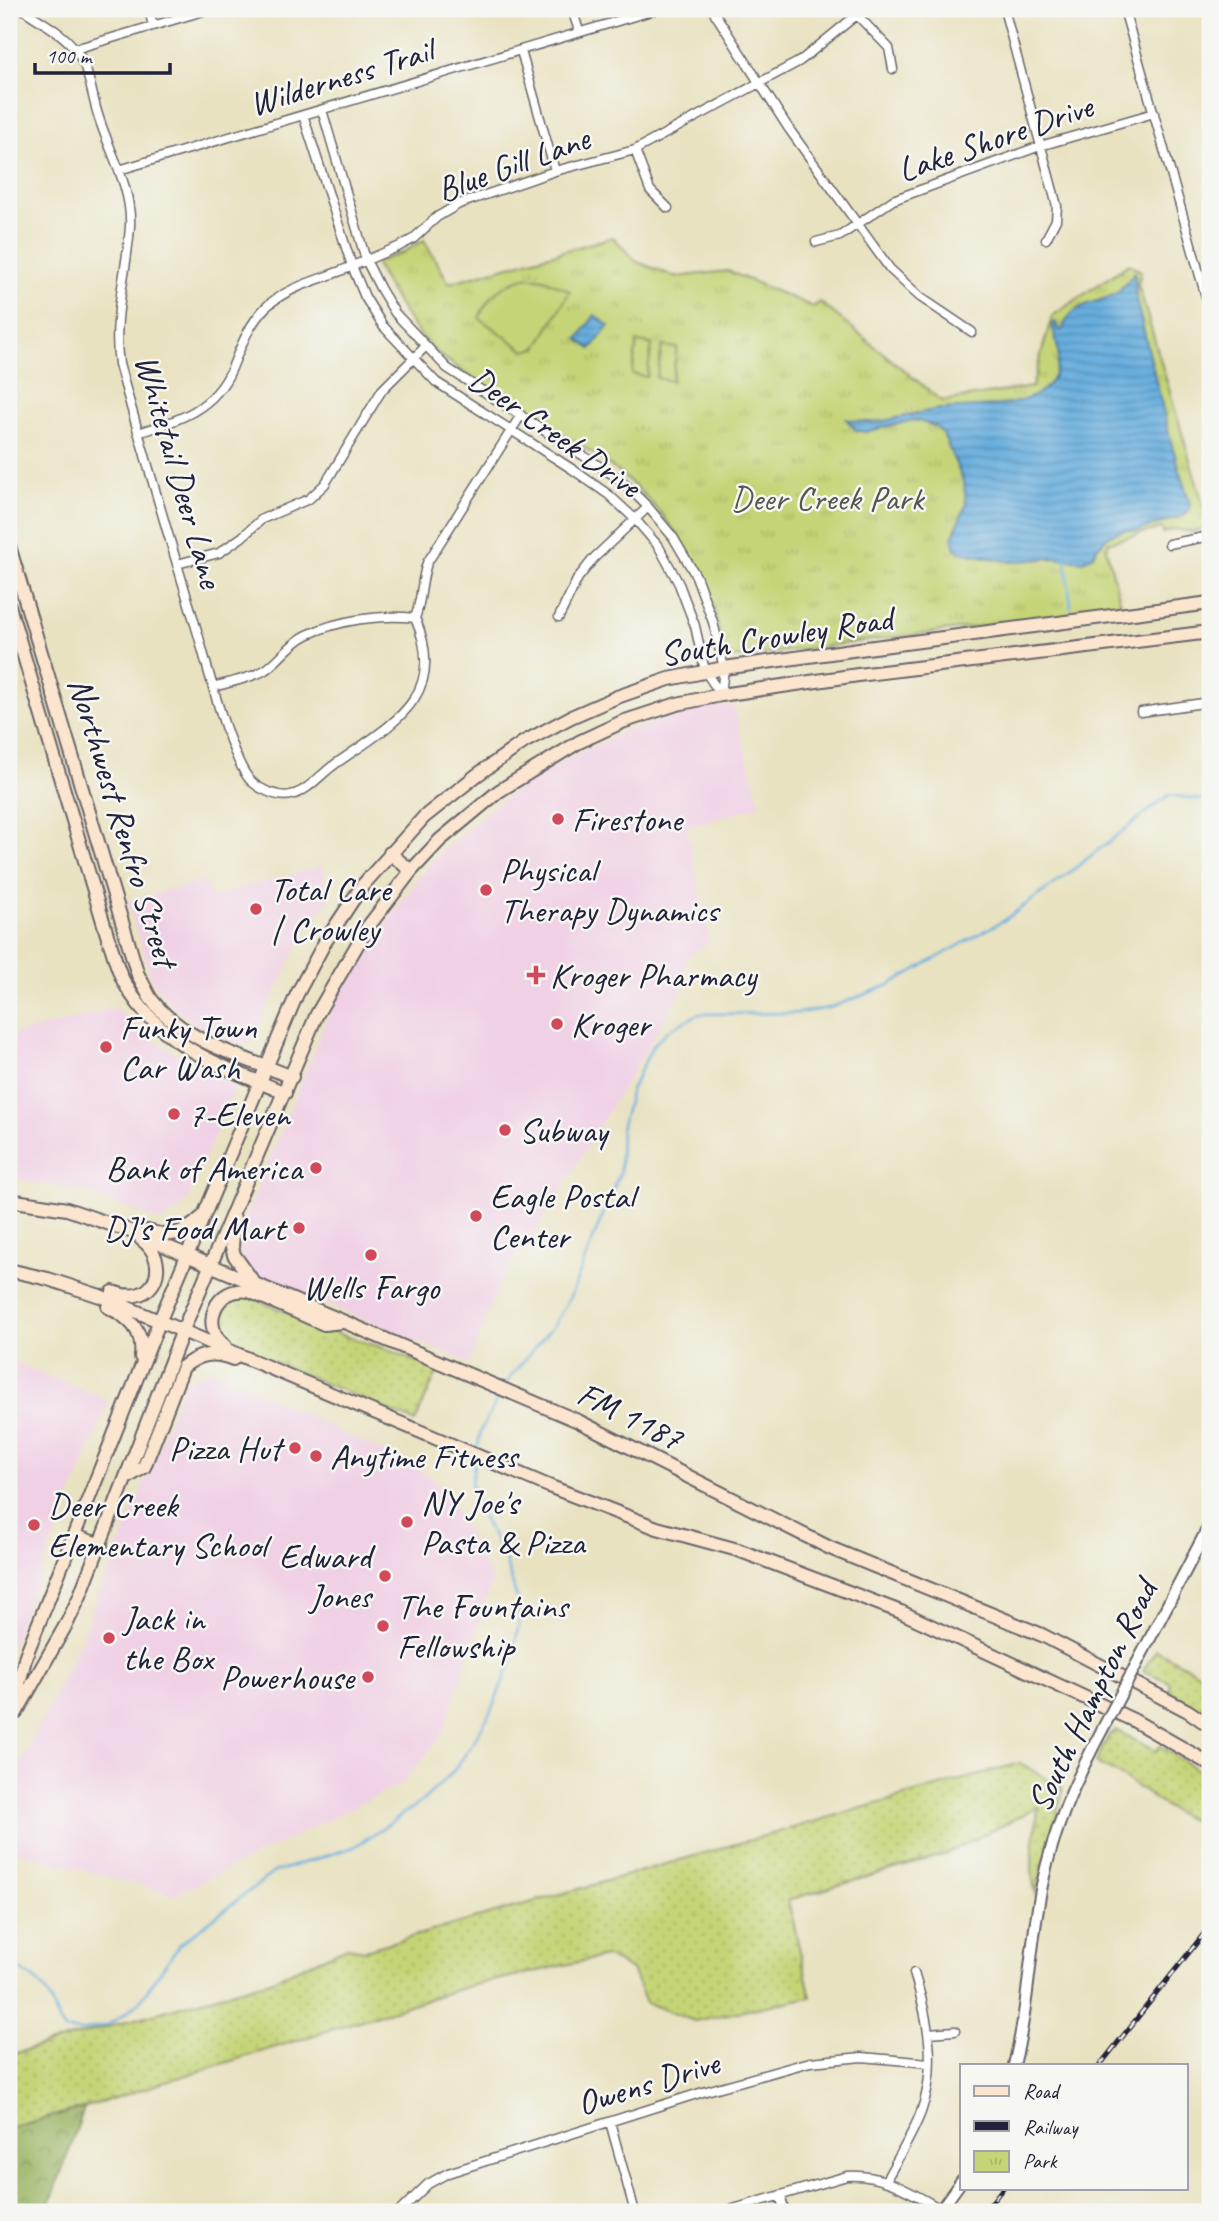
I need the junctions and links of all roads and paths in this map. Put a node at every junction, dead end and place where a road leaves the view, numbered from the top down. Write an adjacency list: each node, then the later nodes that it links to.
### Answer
1 (23, 9): 12 (street, Whitetail Deer Lane)
2 (149, 9): 10 (street)
3 (210, 9): 10 (street)
4 (572, 9): 11 (street)
5 (658, 9): 11 (street, Wilderness Trail)
6 (712, 9): 15 (street)
7 (1004, 9): 19 (street)
8 (1124, 9): 17 (street)
9 (860, 12): 14 (street); 15 (street, Blue Gill Lane)
10 (153, 26): 12 (street)
11 (579, 31): 13 (street, Wilderness Trail)
12 (75, 49): 21 (street, Whitetail Deer Lane)
13 (521, 51): 16 (street, Wilderness Trail); 22 (street)
14 (893, 69)
15 (758, 82): 20 (street, Blue Gill Lane); 24 (street)
16 (323, 110): 18 (street, Wilderness Trail); 27 (street, Deer Creek Drive)
17 (1154, 113): 19 (street, Lake Shore Drive); 29 (street)
18 (303, 116): 21 (street, Wilderness Trail); 28 (street, Deer Creek Drive)
19 (1040, 146): 24 (street, Lake Shore Drive); 25 (street)
20 (635, 150): 22 (street, Blue Gill Lane); 23 (street)
21 (119, 170): 35 (street, Whitetail Deer Lane)
22 (555, 171): 27 (street, Blue Gill Lane)
23 (668, 208)
24 (857, 223): 26 (street, Lake Shore Drive); 30 (street)
25 (1046, 239)
26 (816, 242)
27 (366, 260): 28 (street, Blue Gill Lane); 31 (street, Deer Creek Drive)
28 (352, 266): 32 (street, Deer Creek Drive); 35 (street, Blue Gill Lane)
29 (1210, 311)
30 (972, 332)
31 (425, 347): 32 (street); 33 (street, Deer Creek Drive)
32 (413, 360): 34 (street, Deer Creek Drive); 41 (street)
33 (522, 415): 34 (street); 36 (street, Deer Creek Drive)
34 (512, 431): 37 (street, Deer Creek Drive); 45 (street)
35 (138, 433): 41 (street, Whitetail Deer Lane)
36 (649, 507): 37 (street); 47 (street, Deer Creek Drive)
37 (635, 519): 44 (street); 48 (street, Deer Creek Drive)
38 (1210, 536): 39 (street)
39 (1169, 544)
40 (9, 546): 55 (main road, Northwest Renfro Street)
41 (177, 564): 49 (street, Whitetail Deer Lane)
42 (1210, 603): 47 (main road, South Crowley Road)
43 (9, 606): 56 (main road, Northwest Renfro Street)
44 (559, 617)
45 (415, 618): 49 (street); 49 (street, Whitetail Deer Lane)
46 (1210, 632): 50 (main road, South Crowley Road)
47 (724, 668): 48 (main road, South Crowley Road); 50 (street, Deer Creek Drive)
48 (705, 671): 50 (street, Deer Creek Drive); 53 (main road, South Crowley Road)
49 (213, 687)
50 (721, 695): 54 (main road, South Crowley Road)
51 (1210, 702): 52 (street)
52 (1141, 712)
53 (390, 853): 54 (main road); 57 (main road, South Crowley Road)
54 (411, 871): 58 (main road, South Crowley Road)
55 (151, 998): 56 (main road); 57 (main road, Northwest Renfro Street)
56 (141, 1009): 59 (main road, Northwest Renfro Street)
57 (265, 1066): 58 (main road, Northwest Renfro Street); 59 (main road, South Crowley Road)
58 (292, 1077): 60 (main road, South Crowley Road)
59 (259, 1082): 60 (main road, Northwest Renfro Street); 64 (main road, South Crowley Road)
60 (285, 1093): 63 (main road, South Crowley Road)
61 (9, 1200): 62 (main road, FM 1187 / FM 1187)
62 (66, 1209): 64 (main road); 65 (main road, FM 1187 / FM 1187)
63 (233, 1212): 68 (main road, South Crowley Road); 70 (main road)
64 (206, 1213): 66 (main road, South Crowley Road)
65 (130, 1231): 66 (main road, FM 1187 / FM 1187); 67 (main road)
66 (188, 1255): 68 (main road, FM 1187 / FM 1187); 72 (main road, South Crowley Road)
67 (9, 1261)
68 (212, 1265): 70 (main road, FM 1187 / FM 1187); 74 (main road, South Crowley Road)
69 (9, 1270): 71 (main road)
70 (255, 1283): 73 (main road, FM 1187 / FM 1187)
71 (100, 1296): 72 (main road); 76 (main road)
72 (160, 1320): 74 (main road); 76 (main road, South Crowley Road)
73 (342, 1322): 75 (main road); 83 (main road, FM 1187 / FM 1187)
74 (183, 1330): 75 (main road); 78 (main road, South Crowley Road)
75 (233, 1352): 77 (main road)
76 (139, 1373): 80 (main road, South Crowley Road)
77 (383, 1415): 78 (main road); 84 (main road)
78 (128, 1478): 81 (main road, South Crowley Road)
79 (1210, 1524): 89 (street, South Hampton Road, bridge)
80 (75, 1535): 81 (main road); 82 (main road, South Crowley Road)
81 (101, 1545): 82 (main road, South Crowley Road)
82 (9, 1725)
83 (1210, 1726)
84 (1210, 1763)
85 (914, 1973): 87 (street)
86 (955, 2031): 87 (street)
87 (929, 2033): 88 (street)
88 (929, 2063): 90 (street, Owens Drive); 91 (street)
89 (1014, 2064)
90 (610, 2122): 95 (street, Owens Drive); 96 (street)
91 (886, 2180): 93 (street); 94 (street)
92 (960, 2183): 94 (street)
93 (780, 2195): 97 (street); 98 (street)
94 (940, 2210)
95 (399, 2212)
96 (635, 2212)
97 (723, 2212)
98 (785, 2212)

